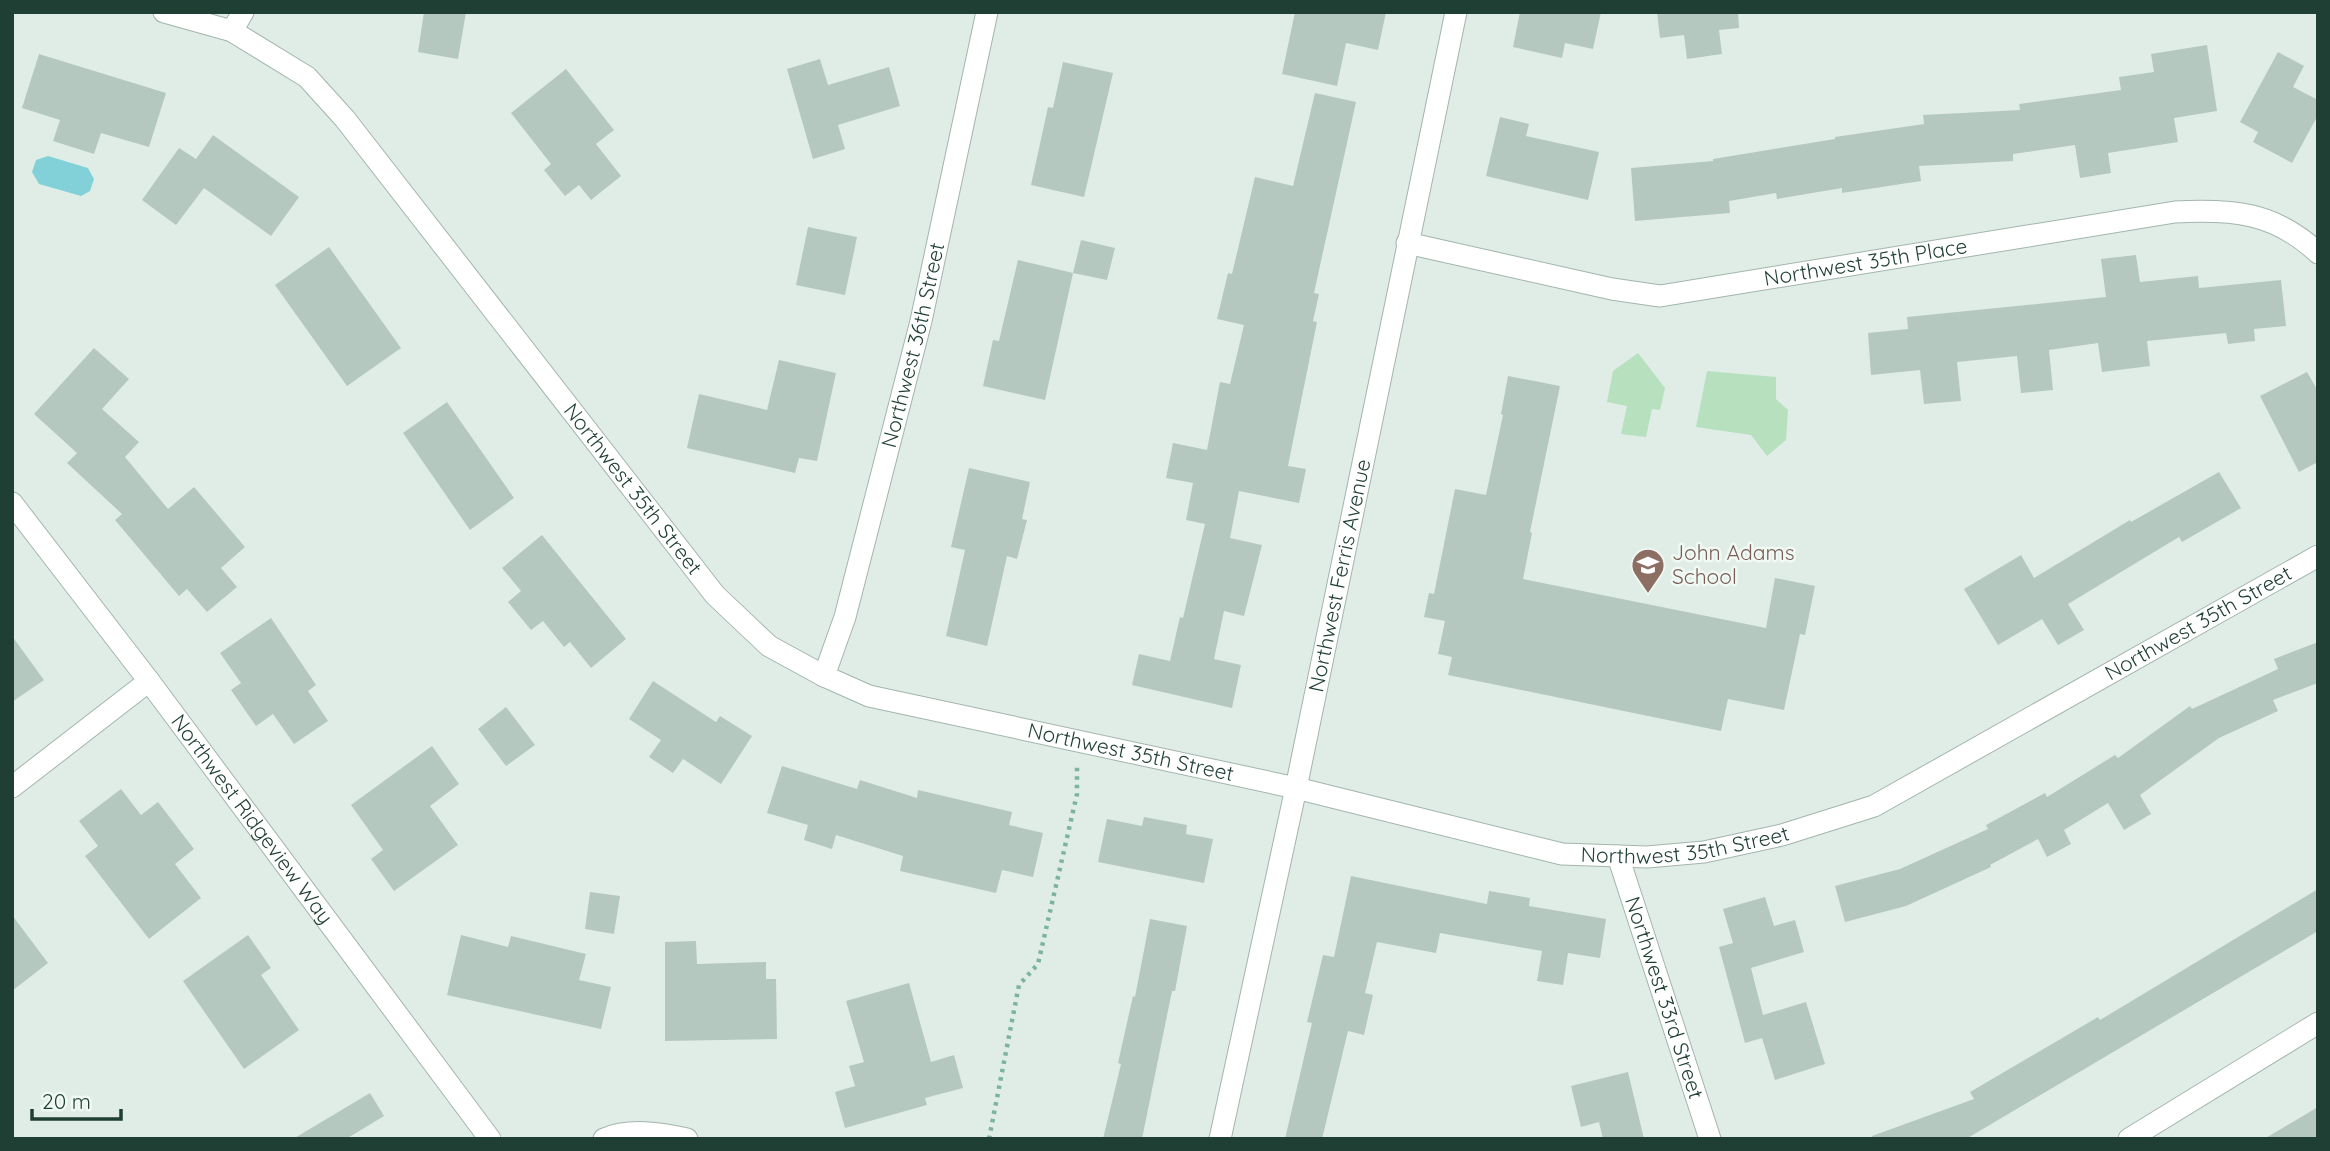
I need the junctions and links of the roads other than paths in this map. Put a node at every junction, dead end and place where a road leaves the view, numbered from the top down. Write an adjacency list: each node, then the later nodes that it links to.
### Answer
1 (164, 12): 4 (street, Northwest 35th Street)
2 (987, 12): 9 (street, Northwest 36th Street)
3 (1456, 12): 5 (street, Northwest Ferris Avenue)
4 (238, 21): 9 (street, Northwest 35th Street)
5 (1407, 243): 6 (street, Northwest 35th Place); 12 (street, Northwest Ferris Avenue)
6 (2318, 253)
7 (12, 503): 10 (street, Northwest Ridgeview Way)
8 (2318, 556): 13 (street, Northwest 35th Street)
9 (824, 676): 12 (street, Northwest 35th Street)
10 (149, 681): 11 (street); 15 (street, Northwest Ridgeview Way)
11 (12, 787)
12 (1296, 788): 13 (street, Northwest 35th Street); 18 (street, Northwest Ferris Avenue)
13 (1618, 856): 19 (street, Northwest 33rd Street)
14 (2318, 1023): 20 (street)
15 (490, 1139)
16 (604, 1139): 17 (street)
17 (687, 1139)
18 (1220, 1139)
19 (1710, 1139)
20 (2129, 1139)

